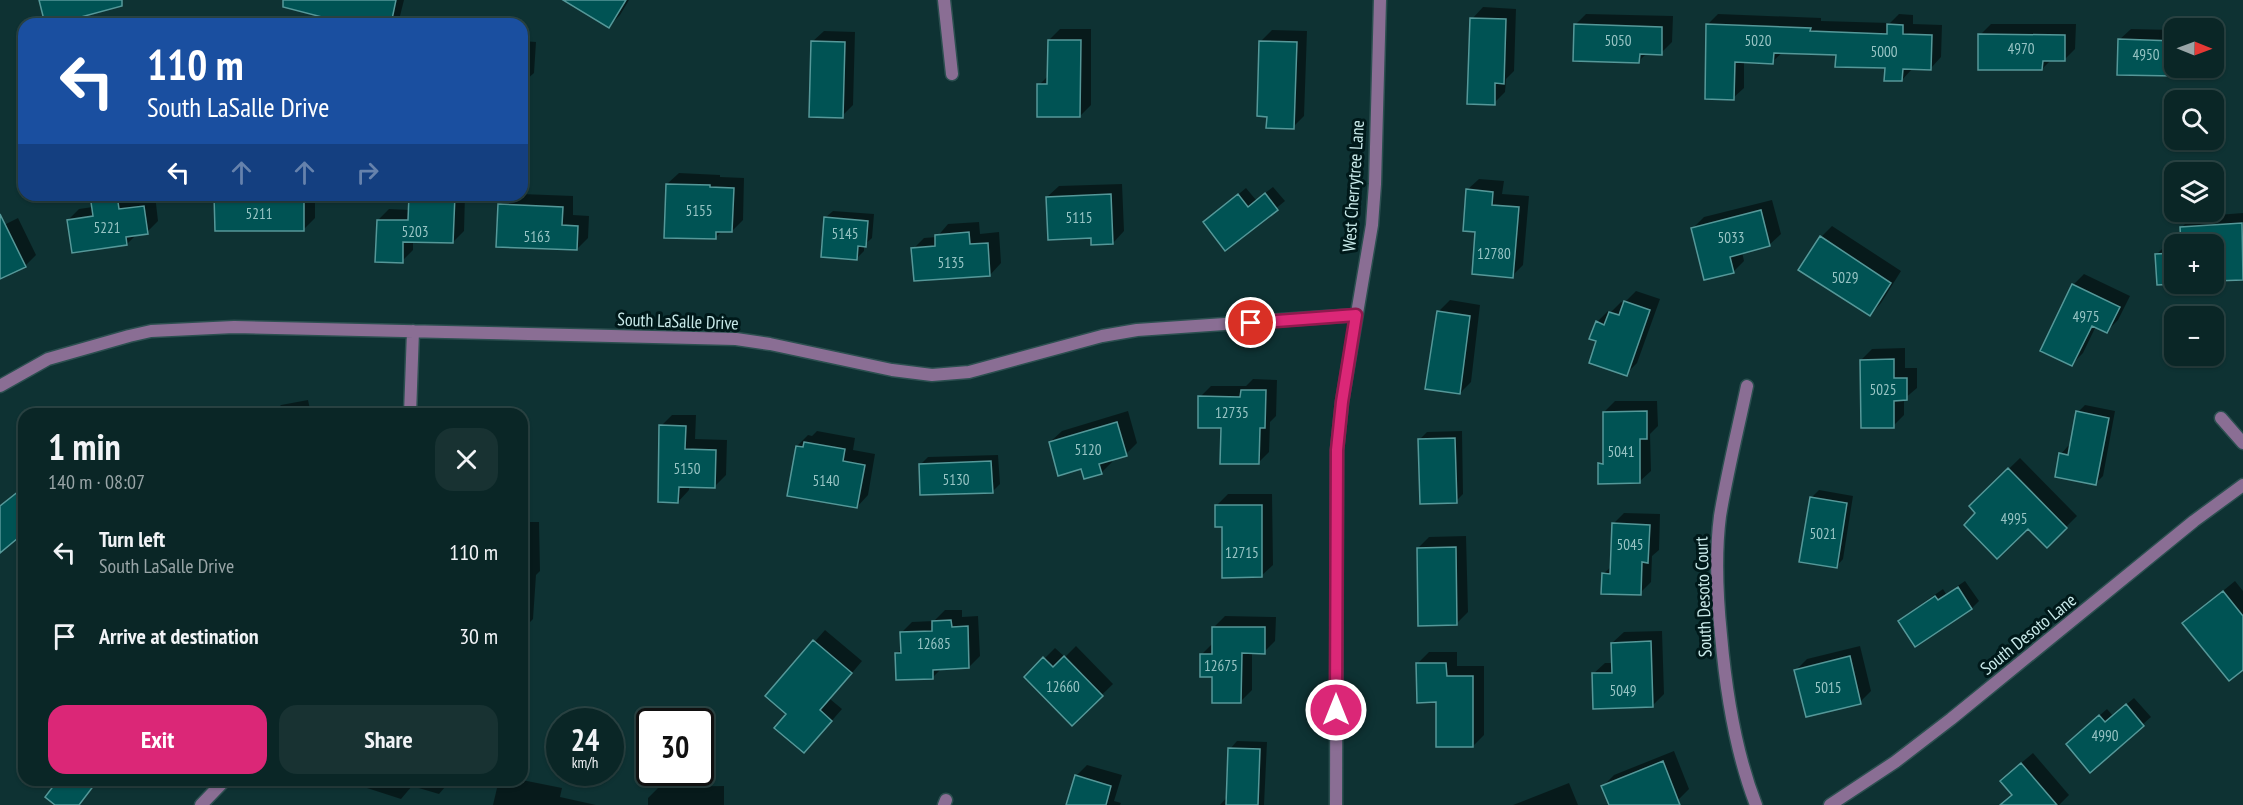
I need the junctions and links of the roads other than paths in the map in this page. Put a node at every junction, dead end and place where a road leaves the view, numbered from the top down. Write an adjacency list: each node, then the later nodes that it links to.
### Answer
1 (944, 0): 3 (street)
2 (1380, 0): 4 (street, West Cherrytree Lane)
3 (952, 74)
4 (1356, 315): 5 (street, South LaSalle Drive); 14 (street, West Cherrytree Lane)
5 (413, 331): 6 (street, South LaSalle Drive); 8 (street)
6 (0, 386)
7 (1747, 386): 15 (street, South Desoto Court)
8 (410, 408)
9 (2221, 418): 10 (street)
10 (2243, 443)
11 (2243, 484): 16 (street, South Desoto Lane)
12 (219, 786): 13 (street)
13 (201, 805)
14 (1336, 805)
15 (1756, 805)
16 (1830, 805)

